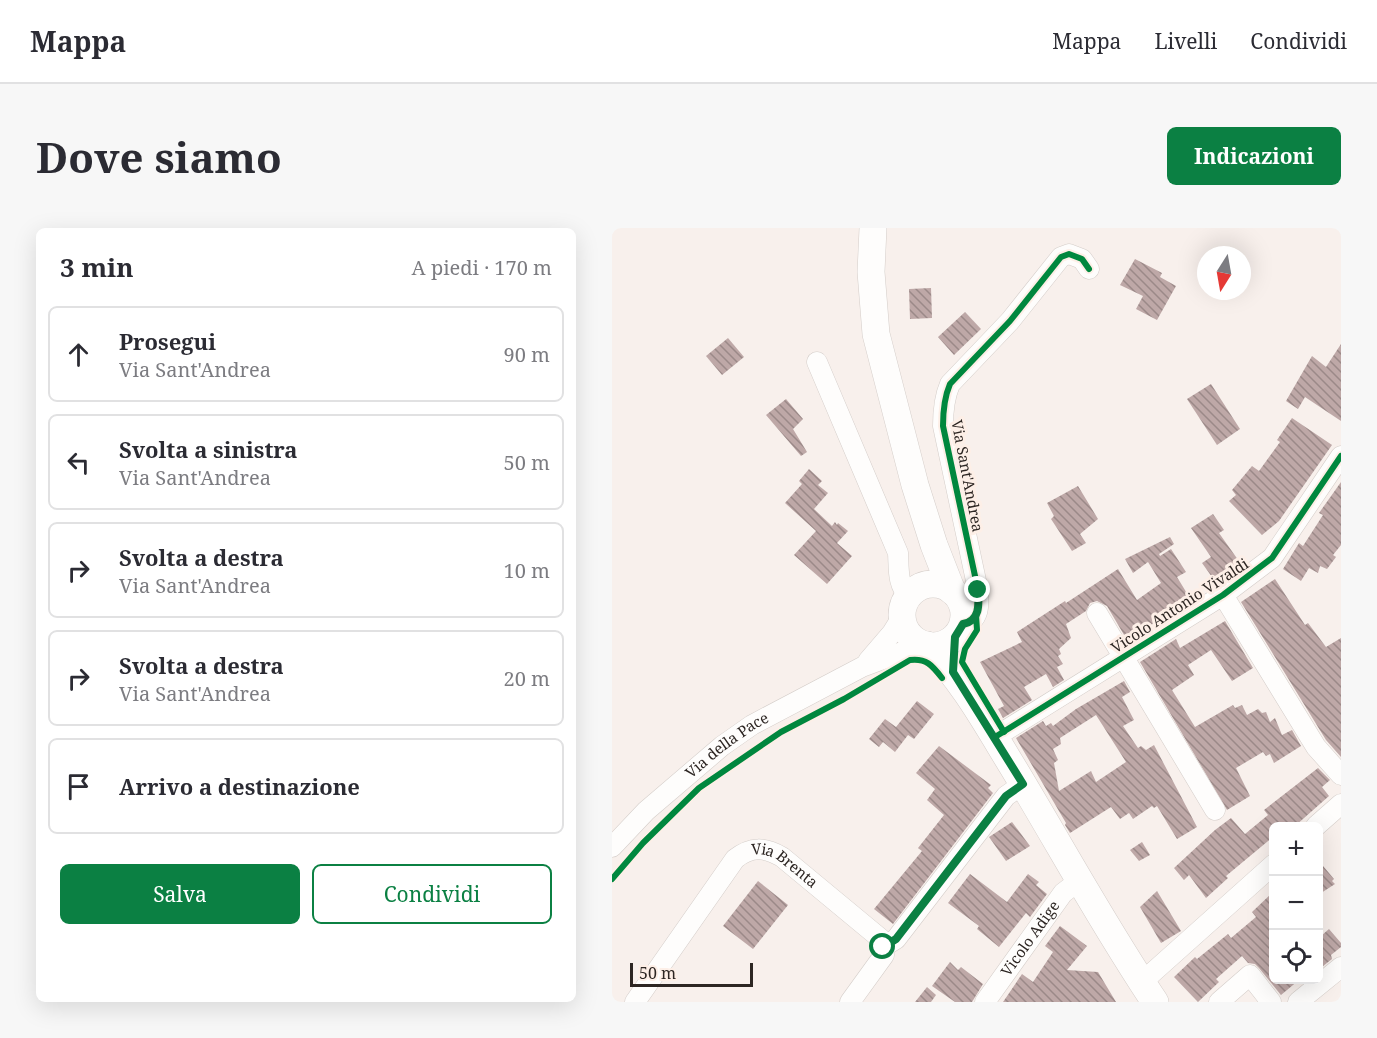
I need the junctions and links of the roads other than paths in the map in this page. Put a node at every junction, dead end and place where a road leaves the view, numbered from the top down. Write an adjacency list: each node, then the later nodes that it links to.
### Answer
1 (873, 228): 5 (street)
2 (1089, 268): 10 (street, Via Sant'Andrea)
3 (817, 362): 8 (street)
4 (1341, 456): 7 (street, Vicolo Antonio Vivaldi)
5 (934, 545): 6 (street); 8 (street)
6 (952, 591): 8 (street); 10 (street)
7 (1223, 595): 12 (street, Vicolo Antonio Vivaldi); 16 (street, Vicolo Antonio Vivaldi)
8 (911, 600): 11 (street); 13 (street, Via della Pace)
9 (1097, 613): 12 (street, Vicolo Antonio Vivaldi)
10 (959, 630): 11 (street); 14 (street)
11 (925, 645): 13 (street, Via della Pace); 14 (street)
12 (1124, 657): 15 (street, Vicolo Antonio Vivaldi); 19 (street, Vicolo Antonio Vivaldi)
13 (862, 667): 21 (street, Via della Pace)
14 (953, 672): 15 (street)
15 (995, 737): 17 (street)
16 (1341, 776)
17 (1023, 784): 23 (street); 24 (street)
18 (1341, 804): 20 (street)
19 (1215, 810)
20 (1321, 822)
21 (612, 847)
22 (1269, 869): 26 (street)
23 (1080, 880): 26 (street); 29 (street, Vicolo Adige)
24 (883, 947): 27 (street, Via Brenta); 28 (street)
25 (1341, 967): 32 (street)
26 (1149, 996)
27 (635, 1002)
28 (850, 1002)
29 (985, 1002)
30 (1219, 1002): 31 (street)
31 (1271, 1002)
32 (1298, 1002)

